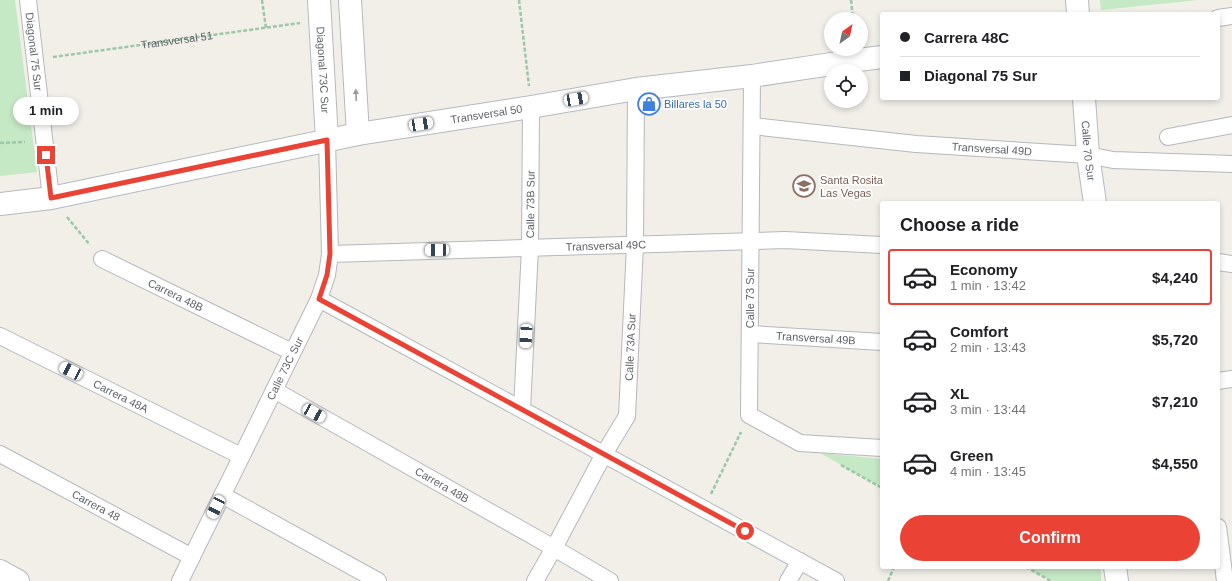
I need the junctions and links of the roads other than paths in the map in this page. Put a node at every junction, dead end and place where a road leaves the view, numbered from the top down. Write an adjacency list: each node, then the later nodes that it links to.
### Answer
1 (28, 0): 20 (street, Diagonal 75 Sur)
2 (350, 0): 15 (street, one-way to 2)
3 (1077, 0): 5 (street)
4 (322, 5): 17 (street, Diagonal 73C Sur)
5 (1078, 12)
6 (1232, 16): 7 (street)
7 (1220, 18)
8 (880, 57): 9 (street, Transversal 50)
9 (752, 76): 10 (street, Transversal 50); 14 (street, Calle 73 Sur)
10 (636, 89): 12 (street, Transversal 50); 24 (street, Calle 73A Sur)
11 (1084, 100): 18 (street, Calle 70 Sur)
12 (531, 107): 15 (street, Transversal 50); 26 (street, Calle 73B Sur)
13 (1232, 125): 16 (street)
14 (752, 126): 18 (street, Transversal 49D); 23 (street, Calle 73 Sur)
15 (358, 134): 17 (street, Transversal 50)
16 (1168, 137)
17 (327, 140): 20 (street, Transversal 50); 27 (street, Calle 73C Sur)
18 (1088, 155): 19 (street, Transversal 49D); 21 (street, Calle 70 Sur)
19 (1232, 164)
20 (51, 198): 22 (street, Transversal 50)
21 (1095, 201)
22 (0, 204)
23 (750, 241): 24 (street, Transversal 49C); 25 (street, Transversal 49C); 32 (street, Calle 73 Sur)
24 (635, 245): 26 (street, Transversal 49C); 42 (street, Calle 73A Sur)
25 (880, 245)
26 (530, 248): 27 (street, Transversal 49C); 39 (street, Calle 73B Sur)
27 (330, 254): 31 (street, Calle 73C Sur)
28 (102, 259): 35 (street, Carrera 48B)
29 (1220, 262): 30 (street)
30 (1232, 264)
31 (319, 299): 35 (street, Calle 73C Sur); 39 (street)
32 (750, 334): 34 (street, Transversal 49B); 40 (street, Calle 73 Sur)
33 (0, 336): 43 (street, Carrera 48A)
34 (880, 342)
35 (292, 352): 38 (street, Calle 73C Sur)
36 (1232, 379): 37 (street)
37 (1220, 382)
38 (274, 390): 43 (street, Calle 73C Sur); 46 (street, Carrera 48B)
39 (522, 409): 42 (street)
40 (880, 448)
41 (0, 454): 47 (street, Carrera 48)
42 (604, 454): 46 (street, Calle 73A Sur); 48 (street)
43 (241, 456): 44 (street, Calle 73C Sur)
44 (222, 495): 47 (street, Calle 73C Sur); 53 (street)
45 (1220, 540): 59 (street)
46 (554, 548): 54 (street, Calle 73A Sur); 55 (street, Carrera 48B)
47 (192, 557): 52 (street, Calle 73C Sur)
48 (800, 561): 56 (street); 57 (street)
49 (1115, 569): 58 (street)
50 (0, 571): 51 (street)
51 (18, 581)
52 (180, 581)
53 (378, 581)
54 (535, 581)
55 (610, 581)
56 (788, 581)
57 (836, 581)
58 (1117, 581)
59 (1226, 581)

